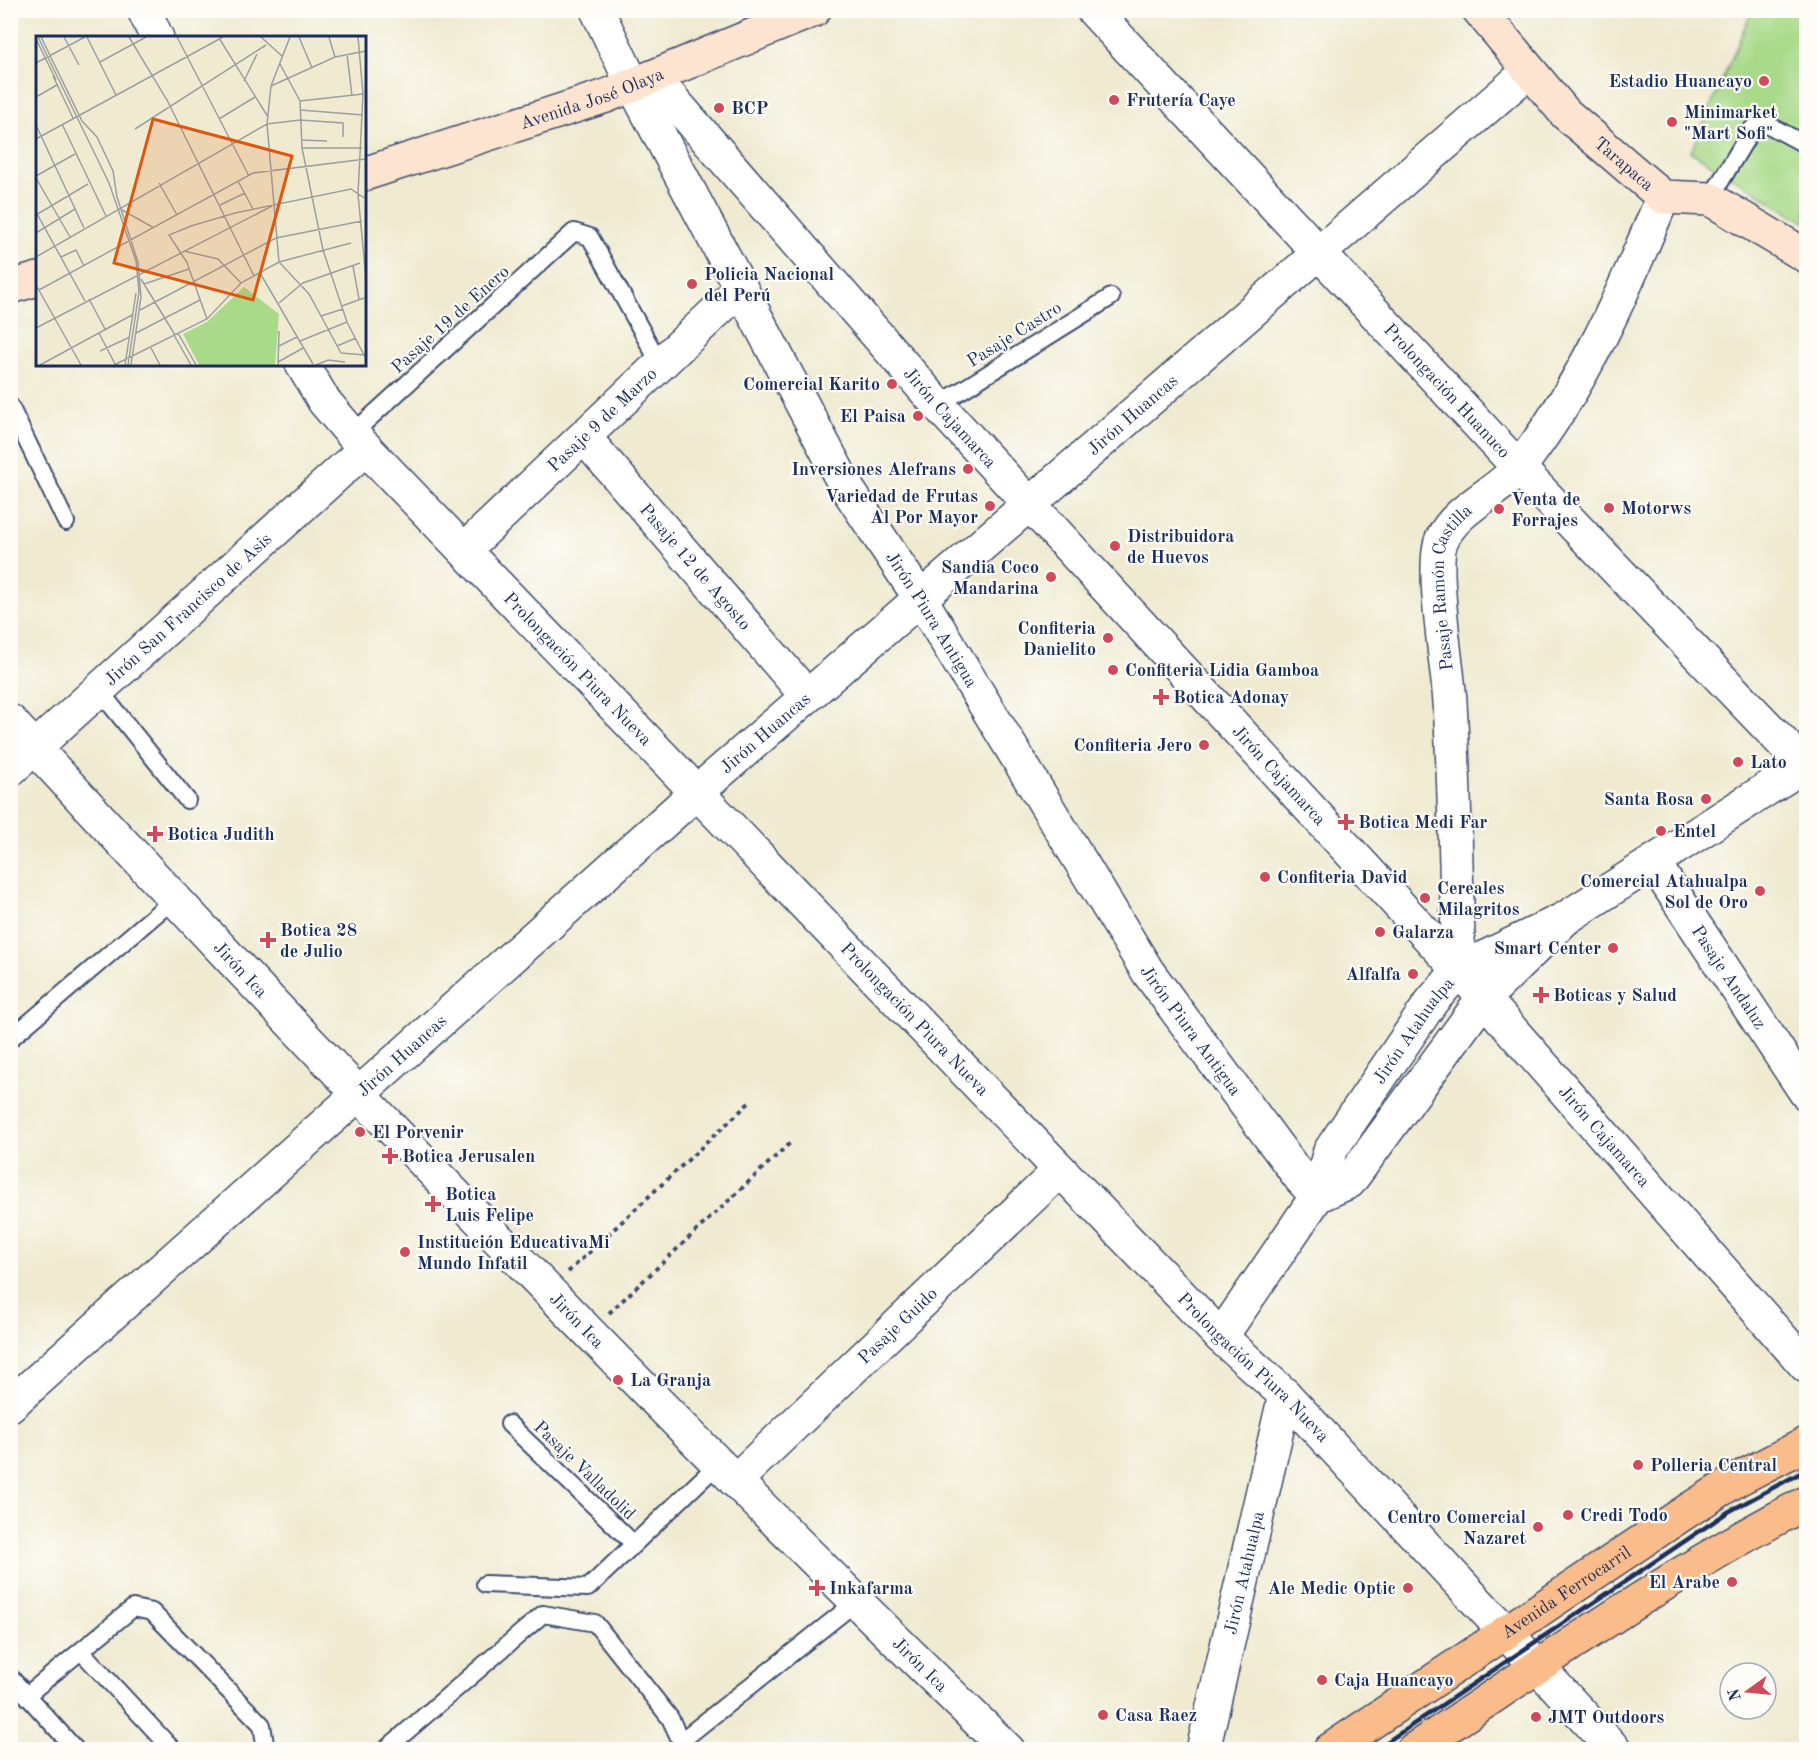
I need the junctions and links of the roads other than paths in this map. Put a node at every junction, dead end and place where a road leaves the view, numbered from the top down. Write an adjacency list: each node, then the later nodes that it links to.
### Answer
1 (144, 10): 6 (street)
2 (597, 10): 8 (street, Jirón Piura Antigua)
3 (814, 10): 8 (street, Avenida José Olaya)
4 (1093, 10): 13 (street, Prolongación Huanuco)
5 (1479, 10): 7 (street, Tarapaca)
6 (156, 36)
7 (1529, 71): 11 (street, Tarapaca); 13 (street, Jirón Huancas)
8 (643, 81): 10 (street, Avenida José Olaya); 17 (street, Jirón Piura Antigua); 21 (street, Jirón Cajamarca)
9 (1806, 145): 12 (lane)
10 (366, 173)
11 (1663, 197): 12 (street, Tarapaca); 25 (street, Pasaje Ramón Castilla)
12 (1710, 199): 14 (street, Tarapaca)
13 (1320, 252): 25 (street, Prolongación Huanuco); 26 (street, Jirón Huancas)
14 (1806, 256)
15 (36, 280): 16 (street)
16 (10, 287)
17 (741, 288): 19 (street, Pasaje 9 de Marzo); 29 (street, Jirón Piura Antigua)
18 (1111, 297): 21 (lane, Pasaje Castro)
19 (660, 364): 23 (street, Pasaje 9 de Marzo); 24 (lane, Pasaje 19 de Enero)
20 (303, 366): 24 (street, Prolongación Piura Nueva)
21 (938, 405): 26 (street, Jirón Cajamarca)
22 (10, 406): 27 (lane)
23 (584, 437): 28 (street, Pasaje 9 de Marzo); 31 (street, Pasaje 12 de Agosto)
24 (359, 441): 28 (street, Prolongación Piura Nueva); 30 (street, Jirón San Francisco de Asis)
25 (1519, 468): 34 (street, Prolongación Huanuco); 41 (street, Pasaje Ramón Castilla)
26 (1028, 505): 29 (street, Jirón Huancas); 41 (street, Jirón Cajamarca)
27 (66, 522)
28 (464, 550): 36 (street, Prolongación Piura Nueva)
29 (920, 598): 31 (street, Jirón Huancas); 47 (street, Jirón Piura Antigua)
30 (99, 690): 33 (street, Jirón San Francisco de Asis); 37 (lane)
31 (807, 696): 36 (street, Jirón Huancas)
32 (10, 721): 33 (street, Jirón Ica)
33 (35, 748): 35 (street, Jirón San Francisco de Asis); 39 (street, Jirón Ica)
34 (1806, 766): 38 (street, Jirón Atahualpa)
35 (10, 771)
36 (697, 792): 45 (street, Jirón Huancas); 46 (street, Prolongación Piura Nueva)
37 (187, 800)
38 (1653, 862): 40 (street, Jirón Atahualpa); 44 (street, Pasaje Andaluz)
39 (175, 898): 43 (lane); 45 (street, Jirón Ica)
40 (1566, 918): 41 (street, Jirón Atahualpa); 42 (street, Jirón Atahualpa)
41 (1459, 970): 42 (street, Jirón Cajamarca); 47 (street, Jirón Atahualpa)
42 (1483, 999): 47 (street, Jirón Atahualpa); 49 (street, Jirón Cajamarca)
43 (10, 1039)
44 (1806, 1093)
45 (361, 1094): 51 (street, Jirón Huancas); 54 (street, Jirón Ica)
46 (1060, 1170): 48 (street, Prolongación Piura Nueva); 54 (street, Pasaje Guido)
47 (1317, 1196): 48 (street, Jirón Atahualpa)
48 (1221, 1337): 50 (street, Prolongación Piura Nueva)
49 (1806, 1366)
50 (1285, 1395): 59 (street, Prolongación Piura Nueva); 70 (street, Jirón Atahualpa)
51 (10, 1405)
52 (509, 1424): 56 (lane, Pasaje Valladolid)
53 (1806, 1444): 59 (main road, Avenida Ferrocarril)
54 (726, 1472): 56 (lane); 58 (street, Jirón Ica)
55 (1806, 1503): 61 (main road)
56 (634, 1544): 57 (lane)
57 (485, 1584)
58 (856, 1602): 64 (lane); 69 (street, Jirón Ica)
59 (1506, 1633): 61 (street, Prolongación Piura Nueva); 71 (main road, Avenida Ferrocarril)
60 (81, 1651): 63 (lane); 66 (lane); 67 (lane)
61 (1537, 1665): 72 (main road); 73 (street, Prolongación Piura Nueva)
62 (10, 1677): 63 (lane)
63 (27, 1695): 65 (lane)
64 (683, 1745): 68 (lane)
65 (75, 1749)
66 (173, 1749)
67 (266, 1749)
68 (385, 1749)
69 (1008, 1749)
70 (1203, 1749)
71 (1330, 1749)
72 (1413, 1749)
73 (1616, 1749)

